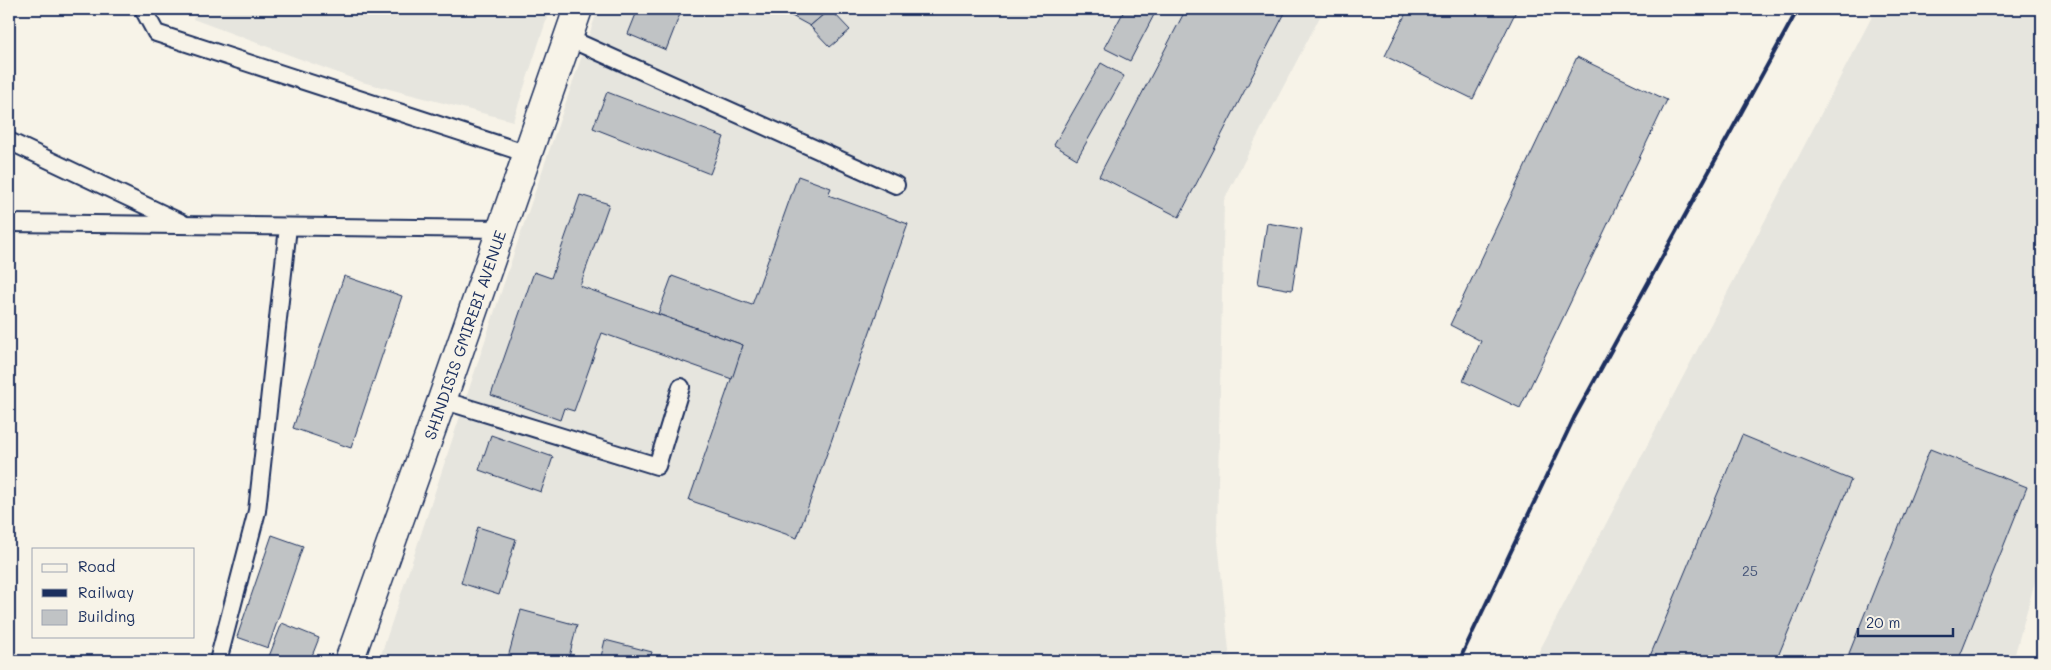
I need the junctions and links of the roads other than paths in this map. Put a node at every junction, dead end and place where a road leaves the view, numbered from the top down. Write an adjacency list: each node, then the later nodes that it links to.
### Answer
1 (143, 9): 5 (lane)
2 (578, 9): 3 (main road, SHINDISIS GMIREBI AVENUE)
3 (568, 38): 5 (main road, SHINDISIS GMIREBI AVENUE); 6 (lane)
4 (9, 142): 8 (lane)
5 (528, 154): 10 (main road, SHINDISIS GMIREBI AVENUE)
6 (896, 185)
7 (9, 222): 8 (lane)
8 (189, 226): 9 (lane)
9 (288, 227): 10 (lane); 13 (lane)
10 (502, 229): 12 (main road, SHINDISIS GMIREBI AVENUE)
11 (681, 387): 12 (lane)
12 (442, 400): 14 (main road, SHINDISIS GMIREBI AVENUE)
13 (218, 661)
14 (349, 661)

